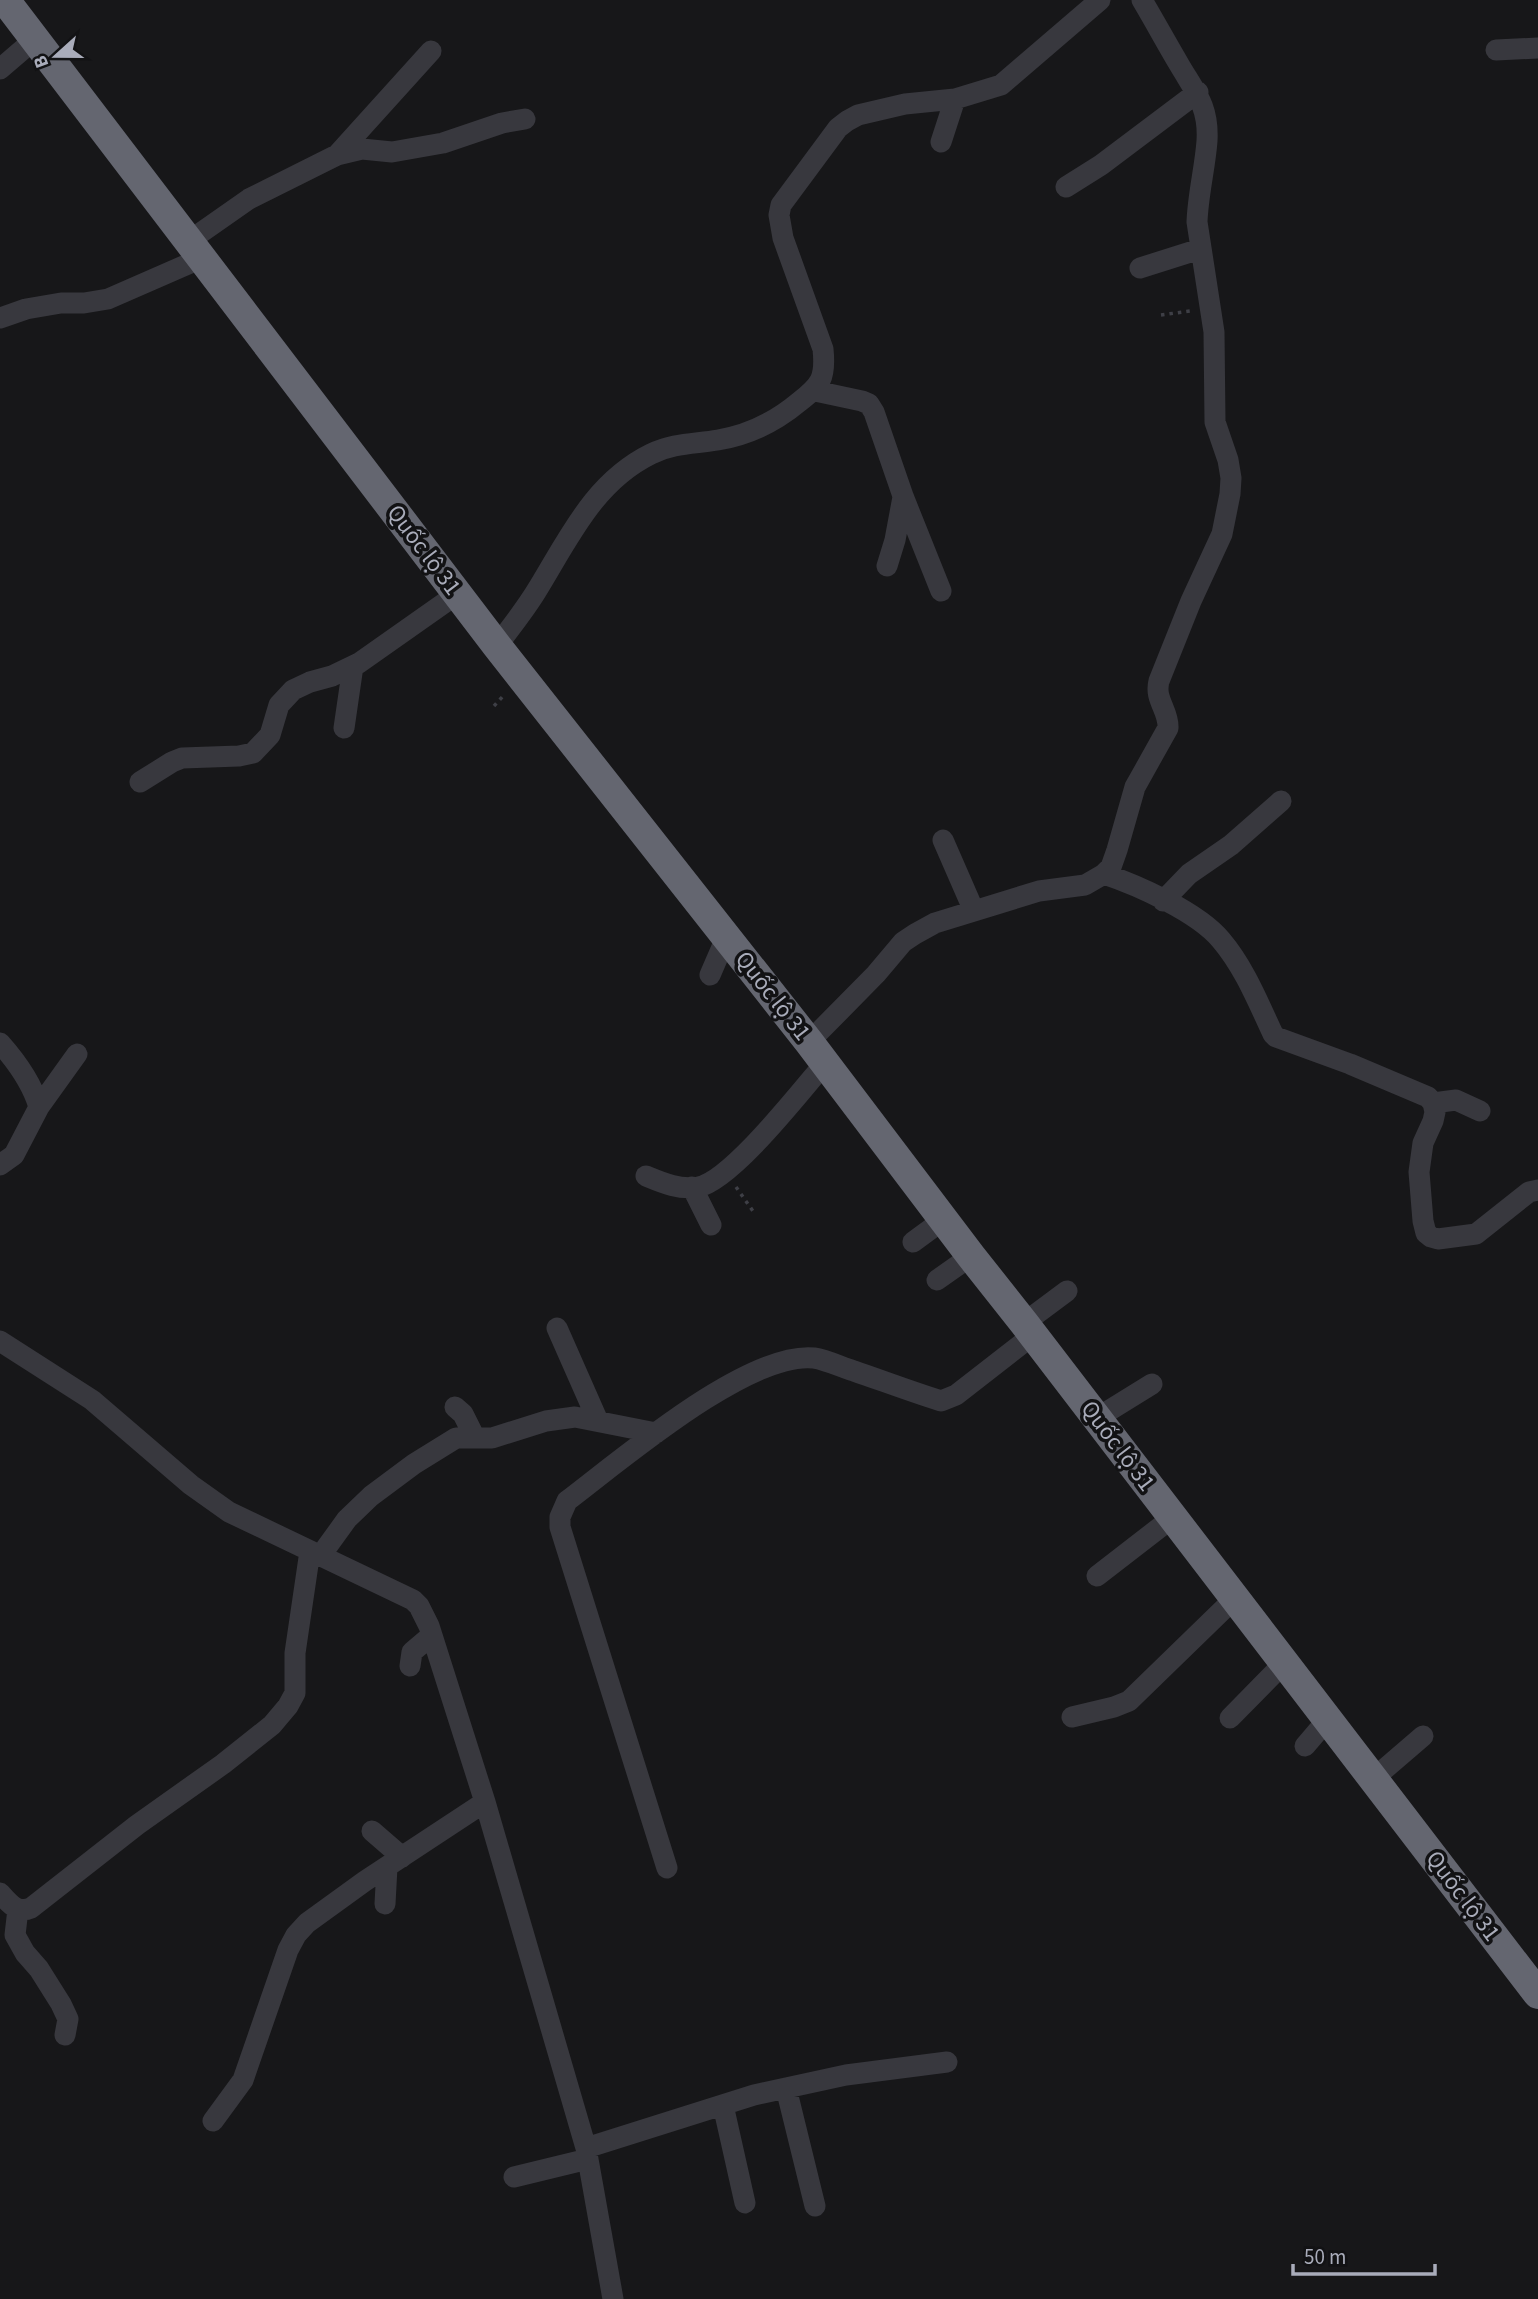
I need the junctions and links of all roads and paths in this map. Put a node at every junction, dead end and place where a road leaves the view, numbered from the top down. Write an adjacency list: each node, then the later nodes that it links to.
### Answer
1 (5, 0): 4 (highway, Quốc lộ 31)
2 (1100, 0): 10 (street)
3 (1142, 0): 9 (street)
4 (35, 39): 8 (street); 16 (highway, Quốc lộ 31)
5 (1538, 48): 6 (street)
6 (1496, 50)
7 (431, 51): 13 (street)
8 (0, 69)
9 (1198, 92): 14 (street); 15 (street)
10 (955, 99): 12 (street); 21 (street)
11 (525, 119): 13 (street)
12 (942, 142)
13 (337, 155): 16 (street)
14 (1066, 187)
15 (1200, 249): 17 (street); 18 (street)
16 (193, 255): 20 (street); 25 (highway, Quốc lộ 31)
17 (1140, 268)
18 (1210, 308): 19 (path); 32 (street)
19 (1161, 315)
20 (0, 318)
21 (815, 391): 22 (street); 26 (street)
22 (904, 496): 23 (street); 24 (street)
23 (887, 566)
24 (941, 592)
25 (457, 594): 26 (highway, Quốc lộ 31); 27 (street)
26 (496, 646): 35 (highway, Quốc lộ 31)
27 (353, 666): 28 (street); 29 (street)
28 (344, 728)
29 (140, 782)
30 (1281, 801): 33 (street)
31 (943, 840): 34 (street)
32 (1104, 874): 33 (street); 34 (street)
33 (1163, 901): 40 (street)
34 (974, 911): 38 (street)
35 (726, 937): 36 (street); 38 (highway, Quốc lộ 31)
36 (710, 975)
37 (0, 1043): 41 (street)
38 (817, 1053): 44 (street); 49 (highway, Quốc lộ 31)
39 (77, 1054): 41 (street)
40 (1433, 1103): 42 (street); 47 (street)
41 (39, 1107): 43 (street)
42 (1480, 1111)
43 (0, 1165)
44 (725, 1172): 46 (street); 48 (path)
45 (646, 1176): 46 (street)
46 (692, 1187): 50 (street)
47 (1538, 1190)
48 (755, 1214)
49 (943, 1220): 51 (street); 52 (highway, Quốc lộ 31)
50 (711, 1225)
51 (913, 1242)
52 (971, 1256): 53 (street); 56 (highway, Quốc lộ 31)
53 (937, 1280)
54 (1067, 1292): 56 (street)
55 (557, 1328): 61 (street)
56 (1029, 1329): 60 (highway, Quốc lộ 31); 62 (street)
57 (0, 1341): 65 (street)
58 (1152, 1384): 60 (street)
59 (455, 1407): 63 (street)
60 (1097, 1418): 64 (highway, Quốc lộ 31)
61 (598, 1421): 62 (street); 63 (street)
62 (656, 1433): 80 (street)
63 (475, 1438): 65 (street)
64 (1172, 1518): 66 (street); 67 (highway, Quốc lộ 31)
65 (316, 1553): 68 (street); 83 (street)
66 (1097, 1576)
67 (1235, 1598): 69 (highway, Quốc lộ 31); 71 (street)
68 (432, 1634): 70 (street); 77 (street)
69 (1284, 1663): 72 (street); 73 (highway, Quốc lộ 31)
70 (410, 1665)
71 (1072, 1717)
72 (1230, 1718)
73 (1328, 1719): 75 (street); 76 (highway, Quốc lộ 31)
74 (1423, 1736): 76 (street)
75 (1305, 1746)
76 (1373, 1779): 84 (highway, Quốc lộ 31)
77 (485, 1802): 79 (street); 90 (street)
78 (372, 1831): 79 (street)
79 (395, 1862): 82 (street); 89 (street)
80 (667, 1868)
81 (0, 1893): 83 (street)
82 (385, 1904)
83 (18, 1909): 85 (street)
84 (1538, 1994)
85 (65, 2035)
86 (947, 2062): 87 (street)
87 (786, 2088): 88 (street); 93 (street)
88 (723, 2105): 90 (street); 92 (street)
89 (213, 2121)
90 (587, 2154): 91 (street); 94 (street)
91 (514, 2176)
92 (745, 2203)
93 (815, 2206)
94 (613, 2299)

